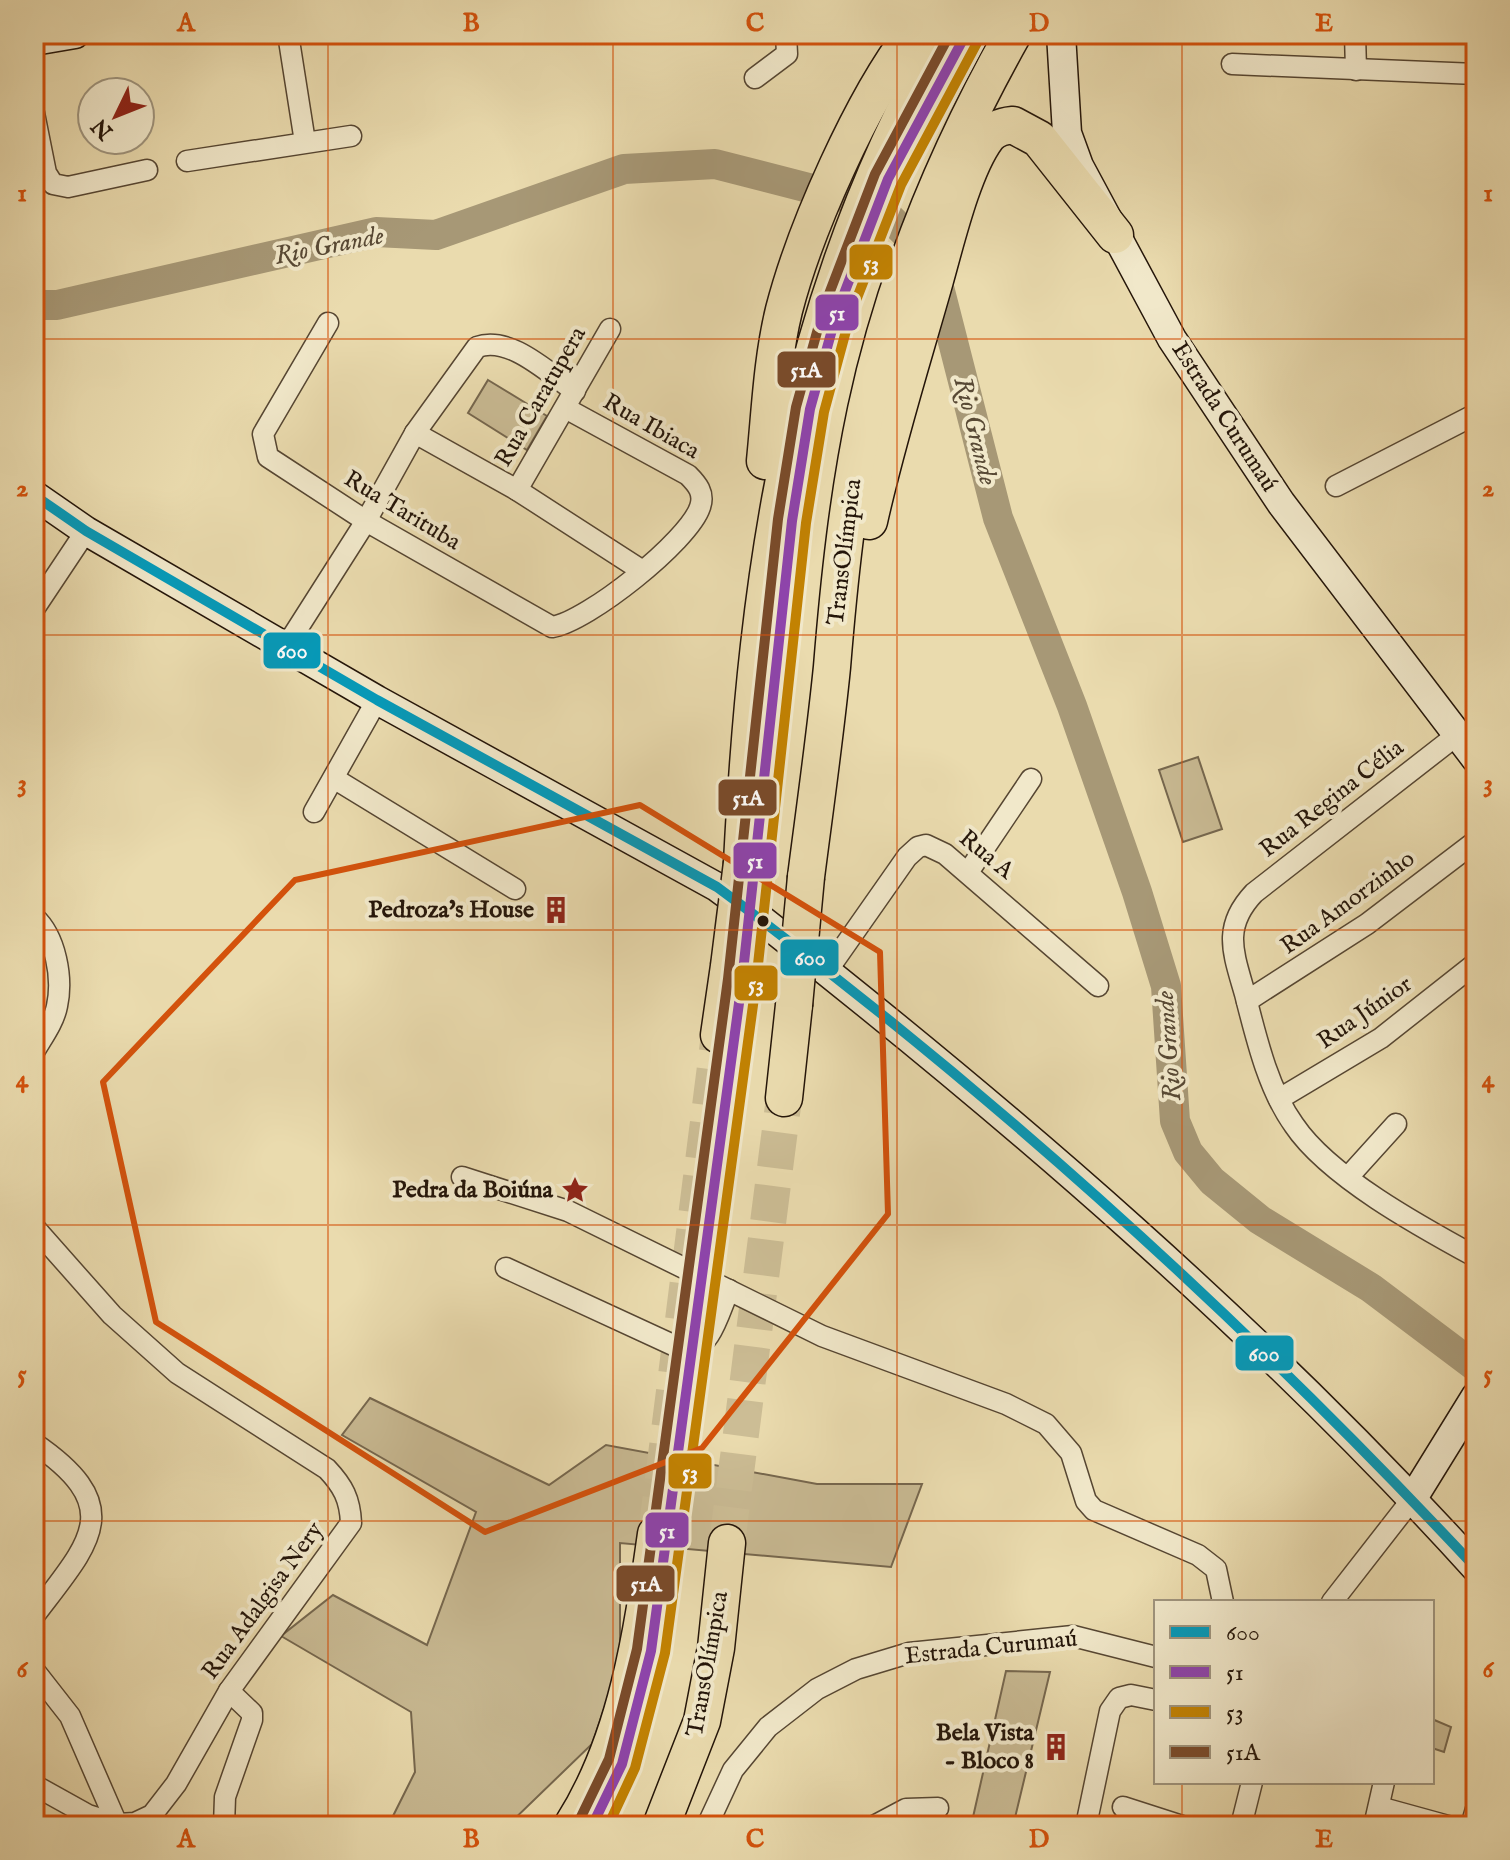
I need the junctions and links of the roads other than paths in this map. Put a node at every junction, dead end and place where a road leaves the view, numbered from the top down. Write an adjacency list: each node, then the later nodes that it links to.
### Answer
1 (75, 34): 9 (street)
2 (288, 34): 16 (street)
3 (786, 34): 13 (street)
4 (913, 34): 41 (highway)
5 (946, 34): 41 (highway)
6 (1013, 34): 19 (highway, TransOlímpica)
7 (1061, 34): 20 (street, Estrada Curumaú)
8 (1355, 34): 11 (street)
9 (34, 41)
10 (1232, 64): 11 (street)
11 (1356, 70): 12 (street)
12 (1476, 74)
13 (755, 78)
14 (34, 113): 18 (street)
15 (351, 136): 16 (street)
16 (305, 142): 17 (street)
17 (187, 161)
18 (147, 170)
19 (936, 228): 20 (highway); 35 (highway); 35 (highway, TransOlímpica)
20 (1115, 235): 37 (street, Estrada Curumaú)
21 (328, 323): 29 (street, Rua Tarituba)
22 (610, 329): 23 (street, Rua Caratupera)
23 (571, 400): 25 (street, Rua Ibiaca); 27 (street, Rua Caratupera); 31 (street, Rua Ibiaca)
24 (1476, 414): 26 (street)
25 (415, 433): 27 (street); 29 (street)
26 (1336, 486)
27 (517, 490): 32 (street)
28 (34, 495): 30 (street)
29 (366, 521): 32 (street, Rua Tarituba); 34 (street)
30 (86, 531): 33 (street); 34 (street)
31 (678, 538): 32 (street, Rua Tarituba)
32 (641, 570)
33 (34, 609)
34 (287, 645): 36 (street)
35 (832, 668): 53 (highway, TransOlímpica, bridge)
36 (377, 700): 39 (street); 48 (street)
37 (1457, 735): 38 (street, Estrada Curumaú); 50 (street, Rua Regina Célia)
38 (1476, 759)
39 (335, 779): 42 (street); 45 (street)
40 (1031, 779): 44 (street)
41 (746, 790): 51 (highway, bridge)
42 (314, 812)
43 (1476, 841): 50 (street, Rua Amorzinho)
44 (969, 871): 48 (street, Rua A); 49 (street, Rua A)
45 (515, 889)
46 (34, 917): 52 (street)
47 (1476, 963): 54 (street, Rua Júnior)
48 (827, 971): 64 (street)
49 (1098, 986)
50 (1247, 1001): 54 (street)
51 (719, 1035)
52 (34, 1052)
53 (784, 1098)
54 (1279, 1099): 56 (street)
55 (1396, 1124): 56 (street)
56 (1349, 1176): 59 (street)
57 (462, 1177): 61 (street)
58 (34, 1227): 73 (street, Rua Adalgisa Nery)
59 (1476, 1257)
60 (506, 1268): 61 (street)
61 (729, 1290): 68 (street)
62 (1475, 1398): 64 (street)
63 (34, 1443): 70 (street)
64 (1413, 1498): 67 (street); 69 (street)
65 (656, 1534): 85 (highway)
66 (727, 1543): 86 (highway, TransOlímpica)
67 (1476, 1568)
68 (1223, 1600)
69 (1334, 1600)
70 (34, 1616)
71 (1154, 1656): 87 (street, Estrada Curumaú)
72 (34, 1670): 83 (street)
73 (229, 1691): 83 (street, Rua Adalgisa Nery); 84 (street)
74 (1154, 1700): 81 (street)
75 (1252, 1784): 90 (street)
76 (1384, 1784): 82 (street)
77 (34, 1785): 83 (street)
78 (1123, 1807): 89 (street)
79 (938, 1808): 88 (street)
80 (1476, 1809): 92 (street)
81 (1088, 1816)
82 (1377, 1816): 91 (street)
83 (117, 1824)
84 (224, 1826)
85 (572, 1826)
86 (661, 1826)
87 (707, 1826)
88 (874, 1826)
89 (1182, 1826)
90 (1241, 1826)
91 (1448, 1826)
92 (1471, 1826)

